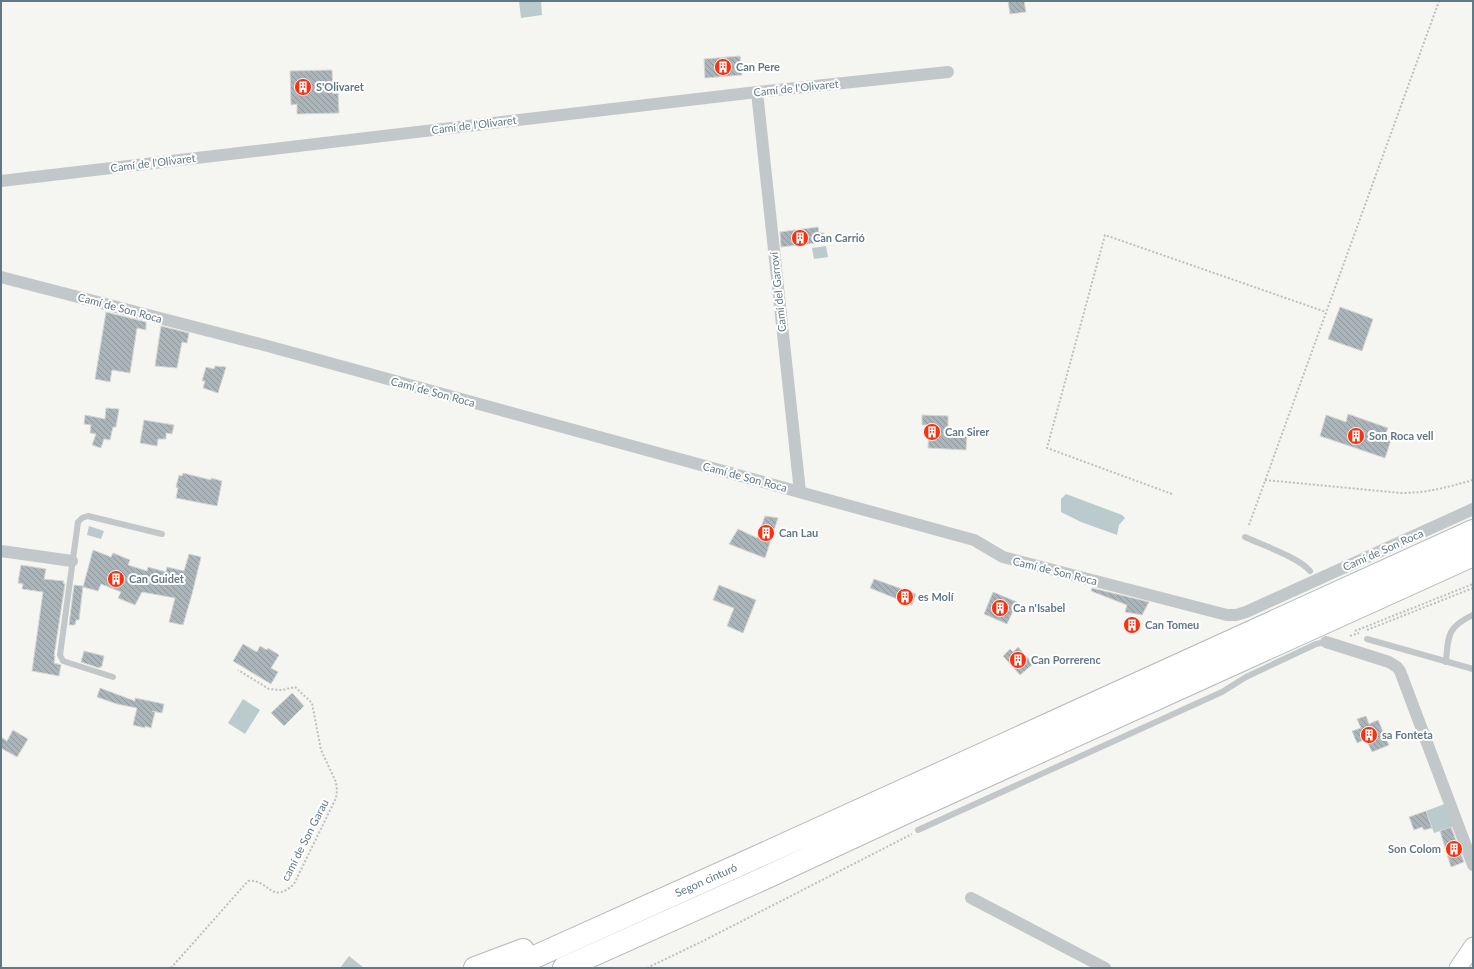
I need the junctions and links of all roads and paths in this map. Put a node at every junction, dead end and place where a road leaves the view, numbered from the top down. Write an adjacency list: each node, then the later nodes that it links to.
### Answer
1 (1439, 1): 6 (path)
2 (948, 72): 3 (street, Camí de l'Olivaret)
3 (757, 92): 4 (street, Camí de l'Olivaret); 9 (street, Camí del Garroví)
4 (1, 181)
5 (1, 276): 9 (street, Camí de Son Roca)
6 (1326, 312): 7 (path); 10 (path)
7 (1265, 480): 8 (path); 12 (path)
8 (1473, 480)
9 (800, 492): 11 (street, Camí de Son Roca)
10 (1172, 494)
11 (1473, 509)
12 (1249, 525)
13 (1473, 531): 33 (highway, Segon cinturó)
14 (162, 534): 18 (lane)
15 (1245, 537): 19 (lane)
16 (1, 551): 18 (street)
17 (1473, 555): 35 (highway)
18 (72, 561): 29 (lane)
19 (1310, 571)
20 (1473, 584): 23 (path)
21 (1473, 588): 25 (path)
22 (1473, 615): 26 (lane)
23 (1355, 631)
24 (1367, 639): 26 (lane)
25 (1326, 642): 30 (lane); 31 (street)
26 (1446, 662): 27 (lane)
27 (1473, 669)
28 (238, 670): 36 (path, camí de Son Garau)
29 (113, 677)
30 (918, 830): 41 (path)
31 (1473, 865)
32 (971, 898): 42 (street)
33 (608, 924): 37 (highway); 38 (highway, Segon cinturó)
34 (1473, 946): 43 (street)
35 (604, 950): 39 (highway); 40 (highway)
36 (171, 968)
37 (475, 968)
38 (510, 968)
39 (564, 968)
40 (582, 968)
41 (647, 968)
42 (1105, 968)
43 (1458, 968)

